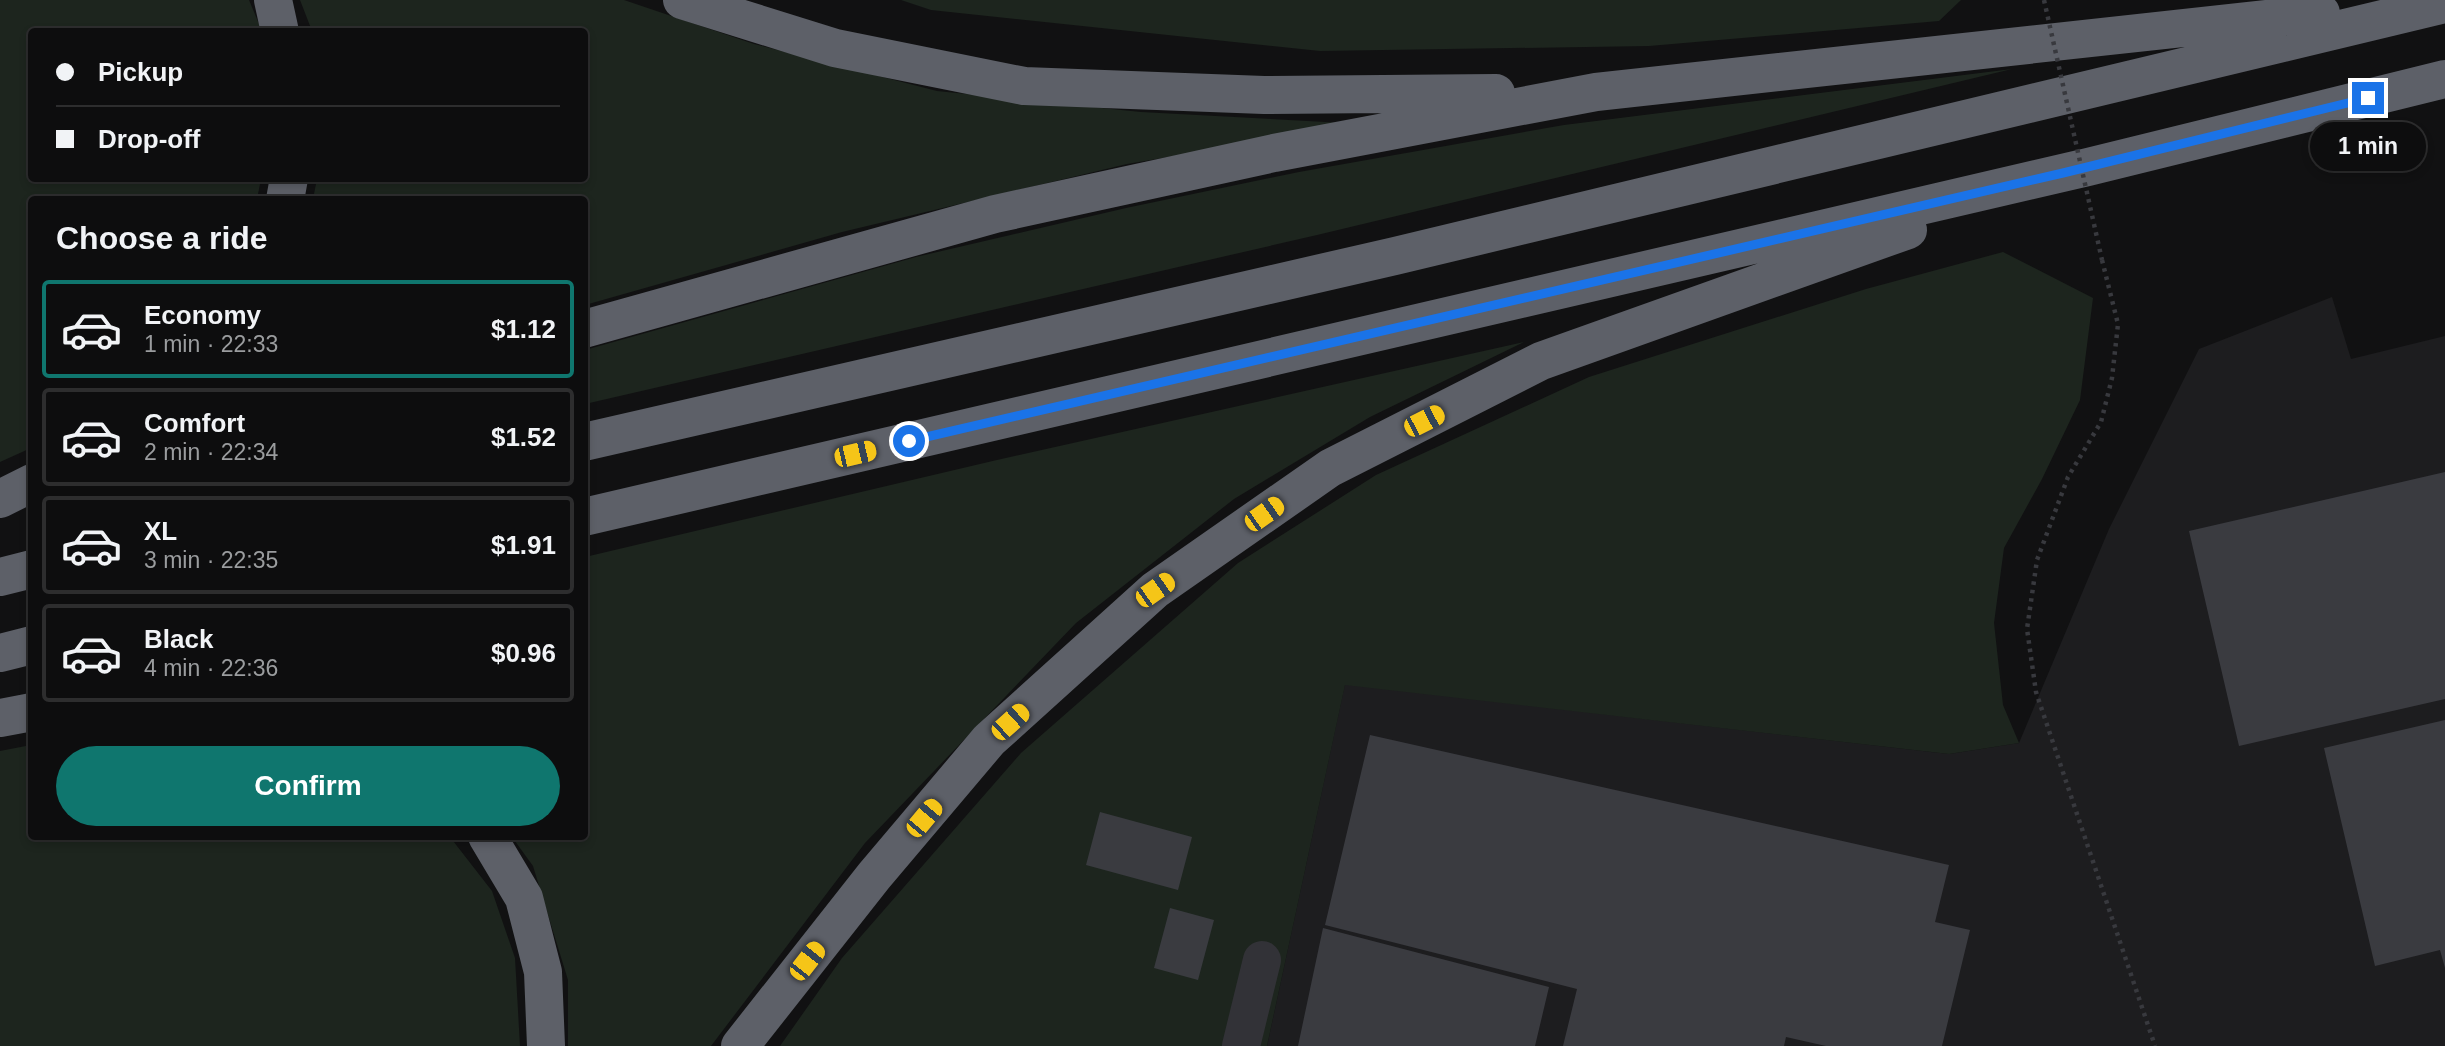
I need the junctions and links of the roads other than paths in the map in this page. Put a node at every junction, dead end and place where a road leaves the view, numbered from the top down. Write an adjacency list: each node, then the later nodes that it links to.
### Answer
1 (273, 0): 5 (highway)
2 (682, 0): 7 (highway)
3 (2439, 0): 7 (highway)
4 (2445, 4): 10 (highway)
5 (279, 28)
6 (2445, 79): 8 (highway)
7 (1596, 92): 9 (highway)
8 (2088, 167): 14 (highway); 24 (highway)
9 (588, 328)
10 (588, 441)
11 (28, 485): 13 (highway)
12 (28, 492): 13 (highway)
13 (0, 499)
14 (588, 516)
15 (28, 570): 16 (highway)
16 (0, 577)
17 (28, 646): 18 (highway)
18 (0, 653)
19 (28, 713): 20 (highway)
20 (0, 718)
21 (489, 840): 23 (highway)
22 (1262, 960): 25 (lane)
23 (546, 1046)
24 (740, 1046)
25 (1241, 1046)

